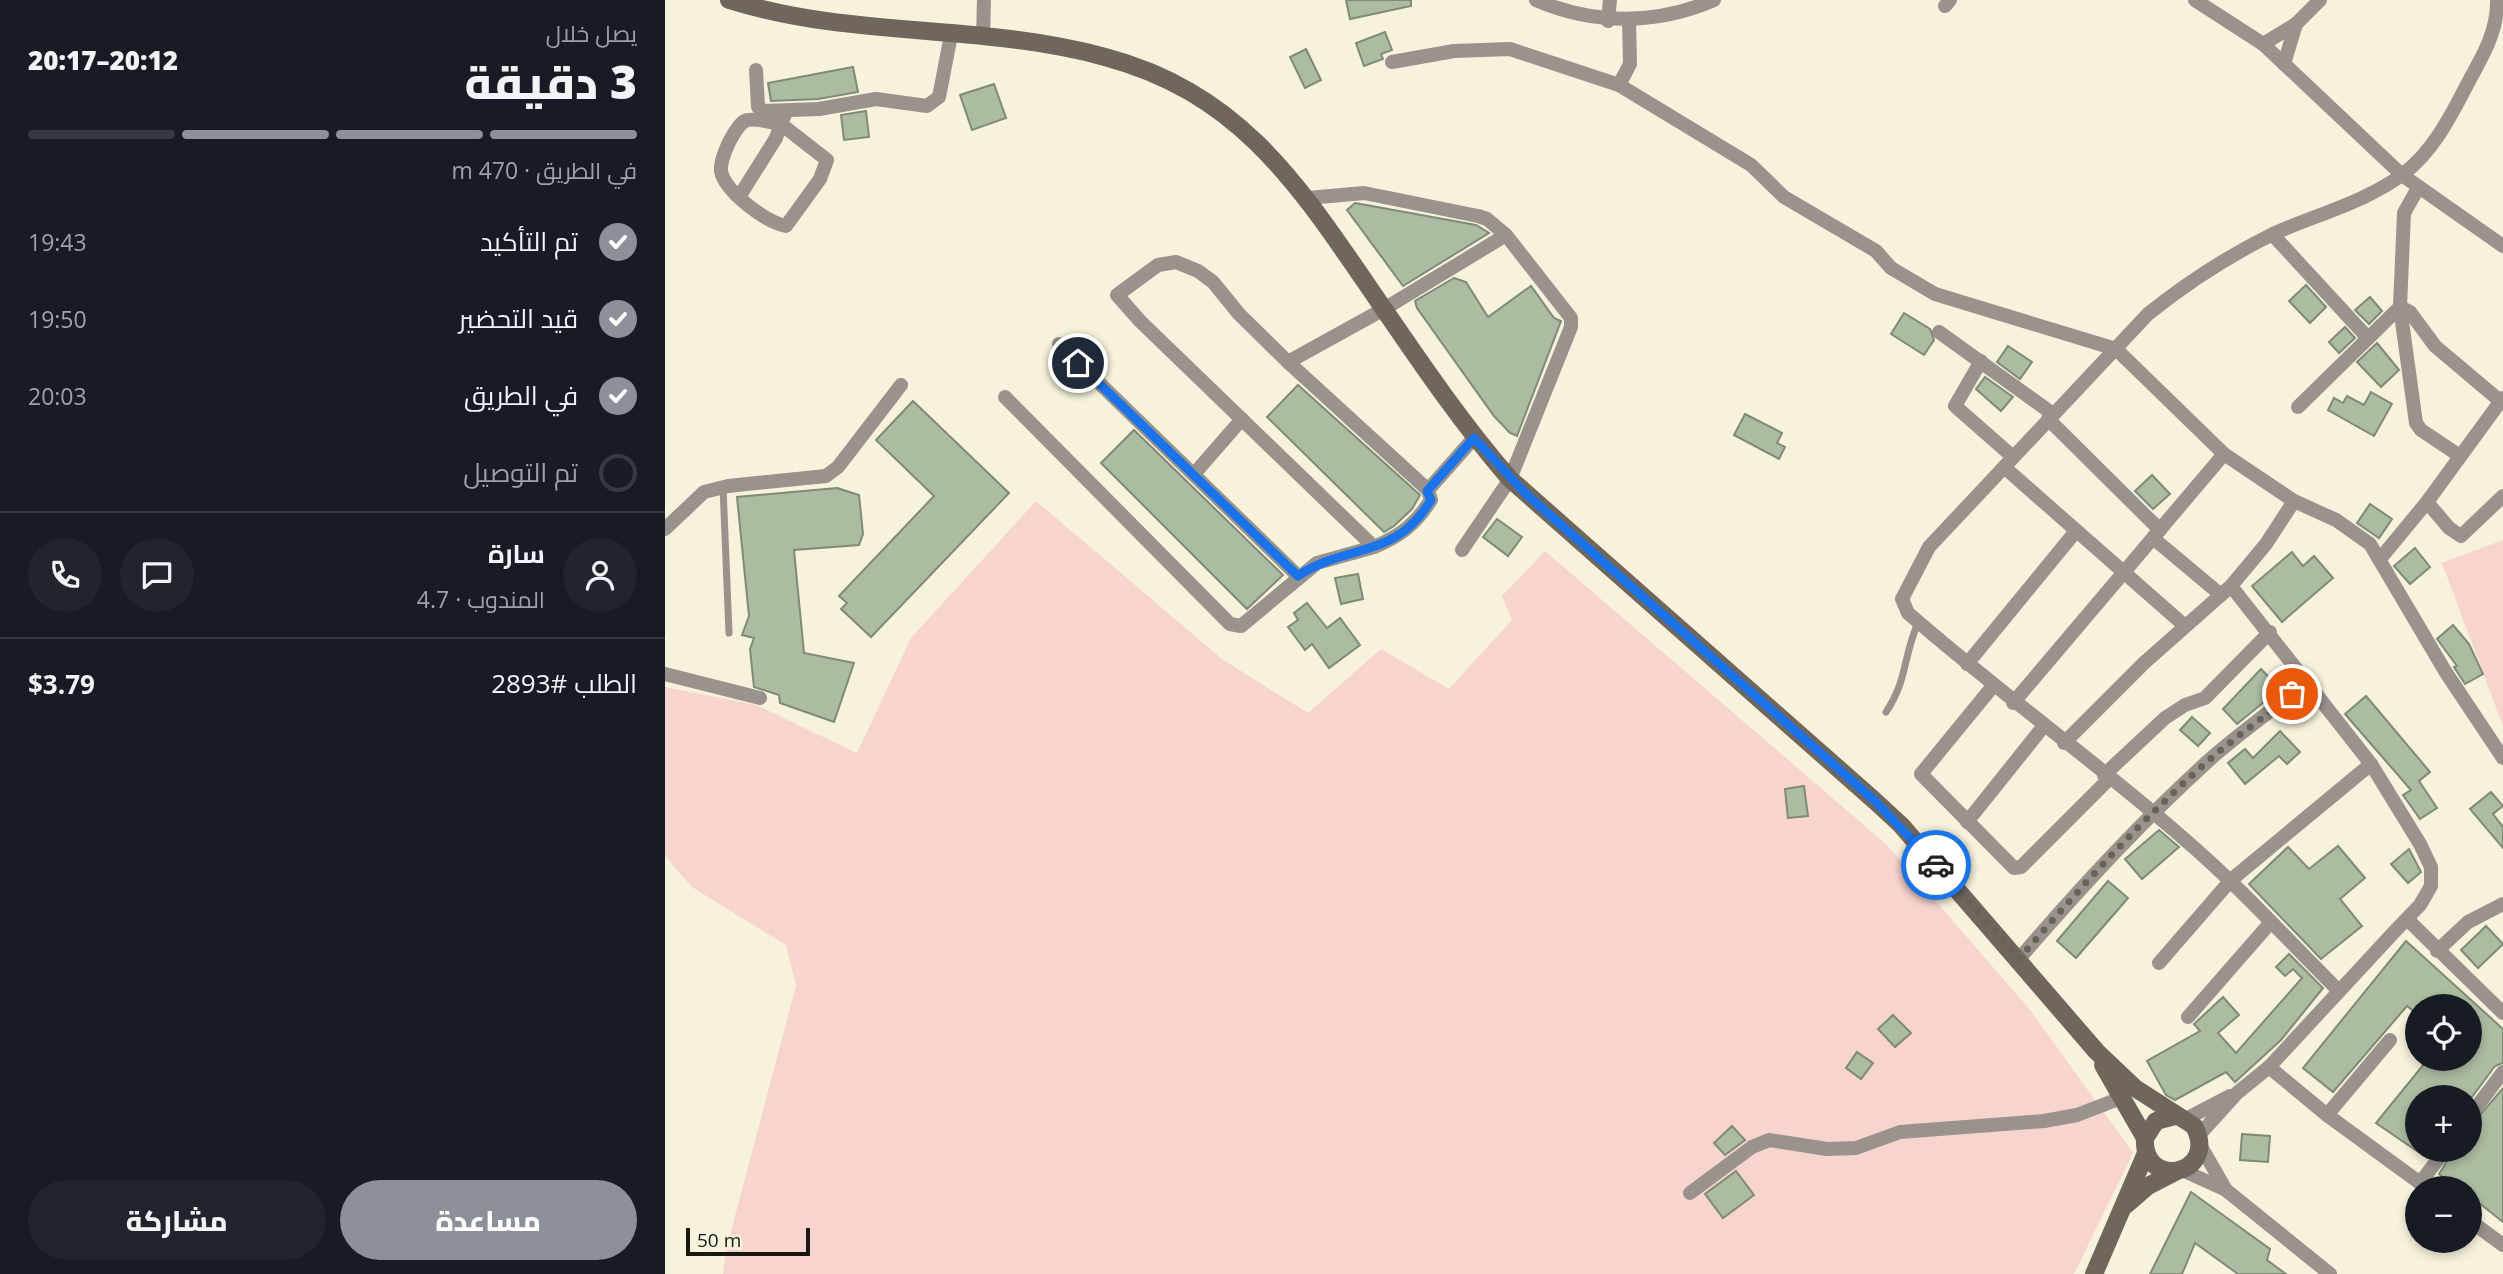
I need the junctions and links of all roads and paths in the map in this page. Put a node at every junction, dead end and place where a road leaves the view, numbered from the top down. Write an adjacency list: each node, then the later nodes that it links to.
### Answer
1 (729, 0): 9 (street)
2 (984, 0): 16 (street)
3 (1536, 0): 13 (street)
4 (1611, 0): 13 (street)
5 (1714, 0): 10 (street)
6 (2196, 0): 17 (street)
7 (2321, 0): 14 (street)
8 (2497, 0): 12 (street)
9 (759, 4): 15 (street)
10 (1690, 5): 11 (street)
11 (1629, 19): 13 (street); 21 (street)
12 (2500, 20): 23 (street)
13 (1608, 21)
14 (2296, 24): 17 (street); 19 (street)
15 (951, 35): 16 (street); 22 (street)
16 (983, 37): 26 (street)
17 (2263, 44): 19 (street)
18 (1392, 62): 21 (street)
19 (2284, 64): 23 (street)
20 (756, 70): 22 (street)
21 (1619, 85): 35 (street)
22 (784, 118): 25 (street); 25 (street); 25 (street)
23 (2402, 176): 24 (street); 27 (street)
24 (2418, 188): 29 (street); 30 (street)
25 (739, 197)
26 (1308, 198): 28 (street); 31 (street)
27 (2273, 234): 33 (street); 35 (street)
28 (1506, 235): 31 (street); 49 (street)
29 (2503, 246)
30 (2400, 307): 33 (street); 40 (street); 46 (street)
31 (1384, 309): 37 (street); 44 (street)
32 (1939, 332): 36 (street)
33 (2368, 338): 41 (street)
34 (1059, 344): 48 (street)
35 (2116, 349): 42 (street); 45 (street)
36 (1981, 361): 42 (street); 47 (street)
37 (1288, 362): 43 (street); 51 (street)
38 (901, 385): 50 (street)
39 (1005, 397): 62 (street)
40 (2502, 400): 46 (street)
41 (2298, 407)
42 (2050, 417): 47 (street); 57 (street)
43 (1242, 419): 48 (street); 58 (street)
44 (1474, 438): 49 (street); 51 (street)
45 (2224, 454): 53 (street); 57 (street)
46 (2460, 456): 54 (street)
47 (2009, 462): 56 (street); 64 (street)
48 (1195, 473): 62 (street)
49 (1510, 479): 59 (street); 87 (street)
50 (723, 487): 55 (street); 67 (lane)
51 (1427, 491): 58 (street)
52 (2503, 496): 54 (street)
53 (2294, 500): 60 (street); 63 (street)
54 (2427, 502): 60 (street)
55 (665, 529)
56 (2076, 531): 61 (street); 68 (street)
57 (2156, 534): 61 (street); 63 (street)
58 (1374, 547): 62 (street)
59 (1462, 550)
60 (2380, 559): 77 (street)
61 (2123, 574): 65 (street); 73 (street)
62 (1298, 576)
63 (2226, 591): 65 (street); 66 (street)
64 (1919, 622): 68 (street); 74 (lane)
65 (2185, 626): 76 (street)
66 (2270, 632): 70 (street); 79 (street)
67 (729, 633)
68 (1967, 664): 71 (street)
69 (665, 674): 72 (street)
70 (2307, 681): 78 (street); 80 (street)
71 (1993, 686): 73 (street); 81 (street)
72 (760, 698)
73 (2013, 703): 75 (street)
74 (1886, 712)
75 (2043, 727): 76 (street); 81 (street)
76 (2064, 743): 79 (street)
77 (2503, 758)
78 (2371, 764): 82 (street); 84 (street)
79 (2107, 777): 80 (street); 81 (street)
80 (2153, 813): 82 (street); 87 (street)
81 (1966, 822)
82 (2231, 880): 85 (street); 88 (street)
83 (2503, 904): 86 (street)
84 (2408, 920): 86 (street); 89 (street)
85 (2271, 922): 89 (street); 91 (street)
86 (2437, 951): 90 (street)
87 (2019, 959): 93 (street)
88 (2159, 962)
89 (2338, 990): 94 (street)
90 (2503, 1013)
91 (2188, 1017)
92 (2390, 1040): 99 (street)
93 (2097, 1052): 97 (street); 100 (street)
94 (2269, 1068): 96 (street); 99 (street)
95 (2503, 1073): 98 (street)
96 (2237, 1093): 100 (street); 101 (street)
97 (2121, 1098): 102 (street); 106 (street)
98 (2482, 1100)
99 (2327, 1115): 104 (street)
100 (2180, 1118): 101 (street); 102 (street)
101 (2199, 1140): 103 (street); 105 (street)
102 (2146, 1145): 103 (street); 107 (street)
103 (2180, 1170): 105 (street); 107 (street)
104 (2410, 1176)
105 (2226, 1190): 110 (street)
106 (1690, 1193)
107 (2123, 1208): 111 (street)
108 (2482, 1230): 109 (street)
109 (2503, 1245)
110 (2321, 1271)
111 (2094, 1274)

